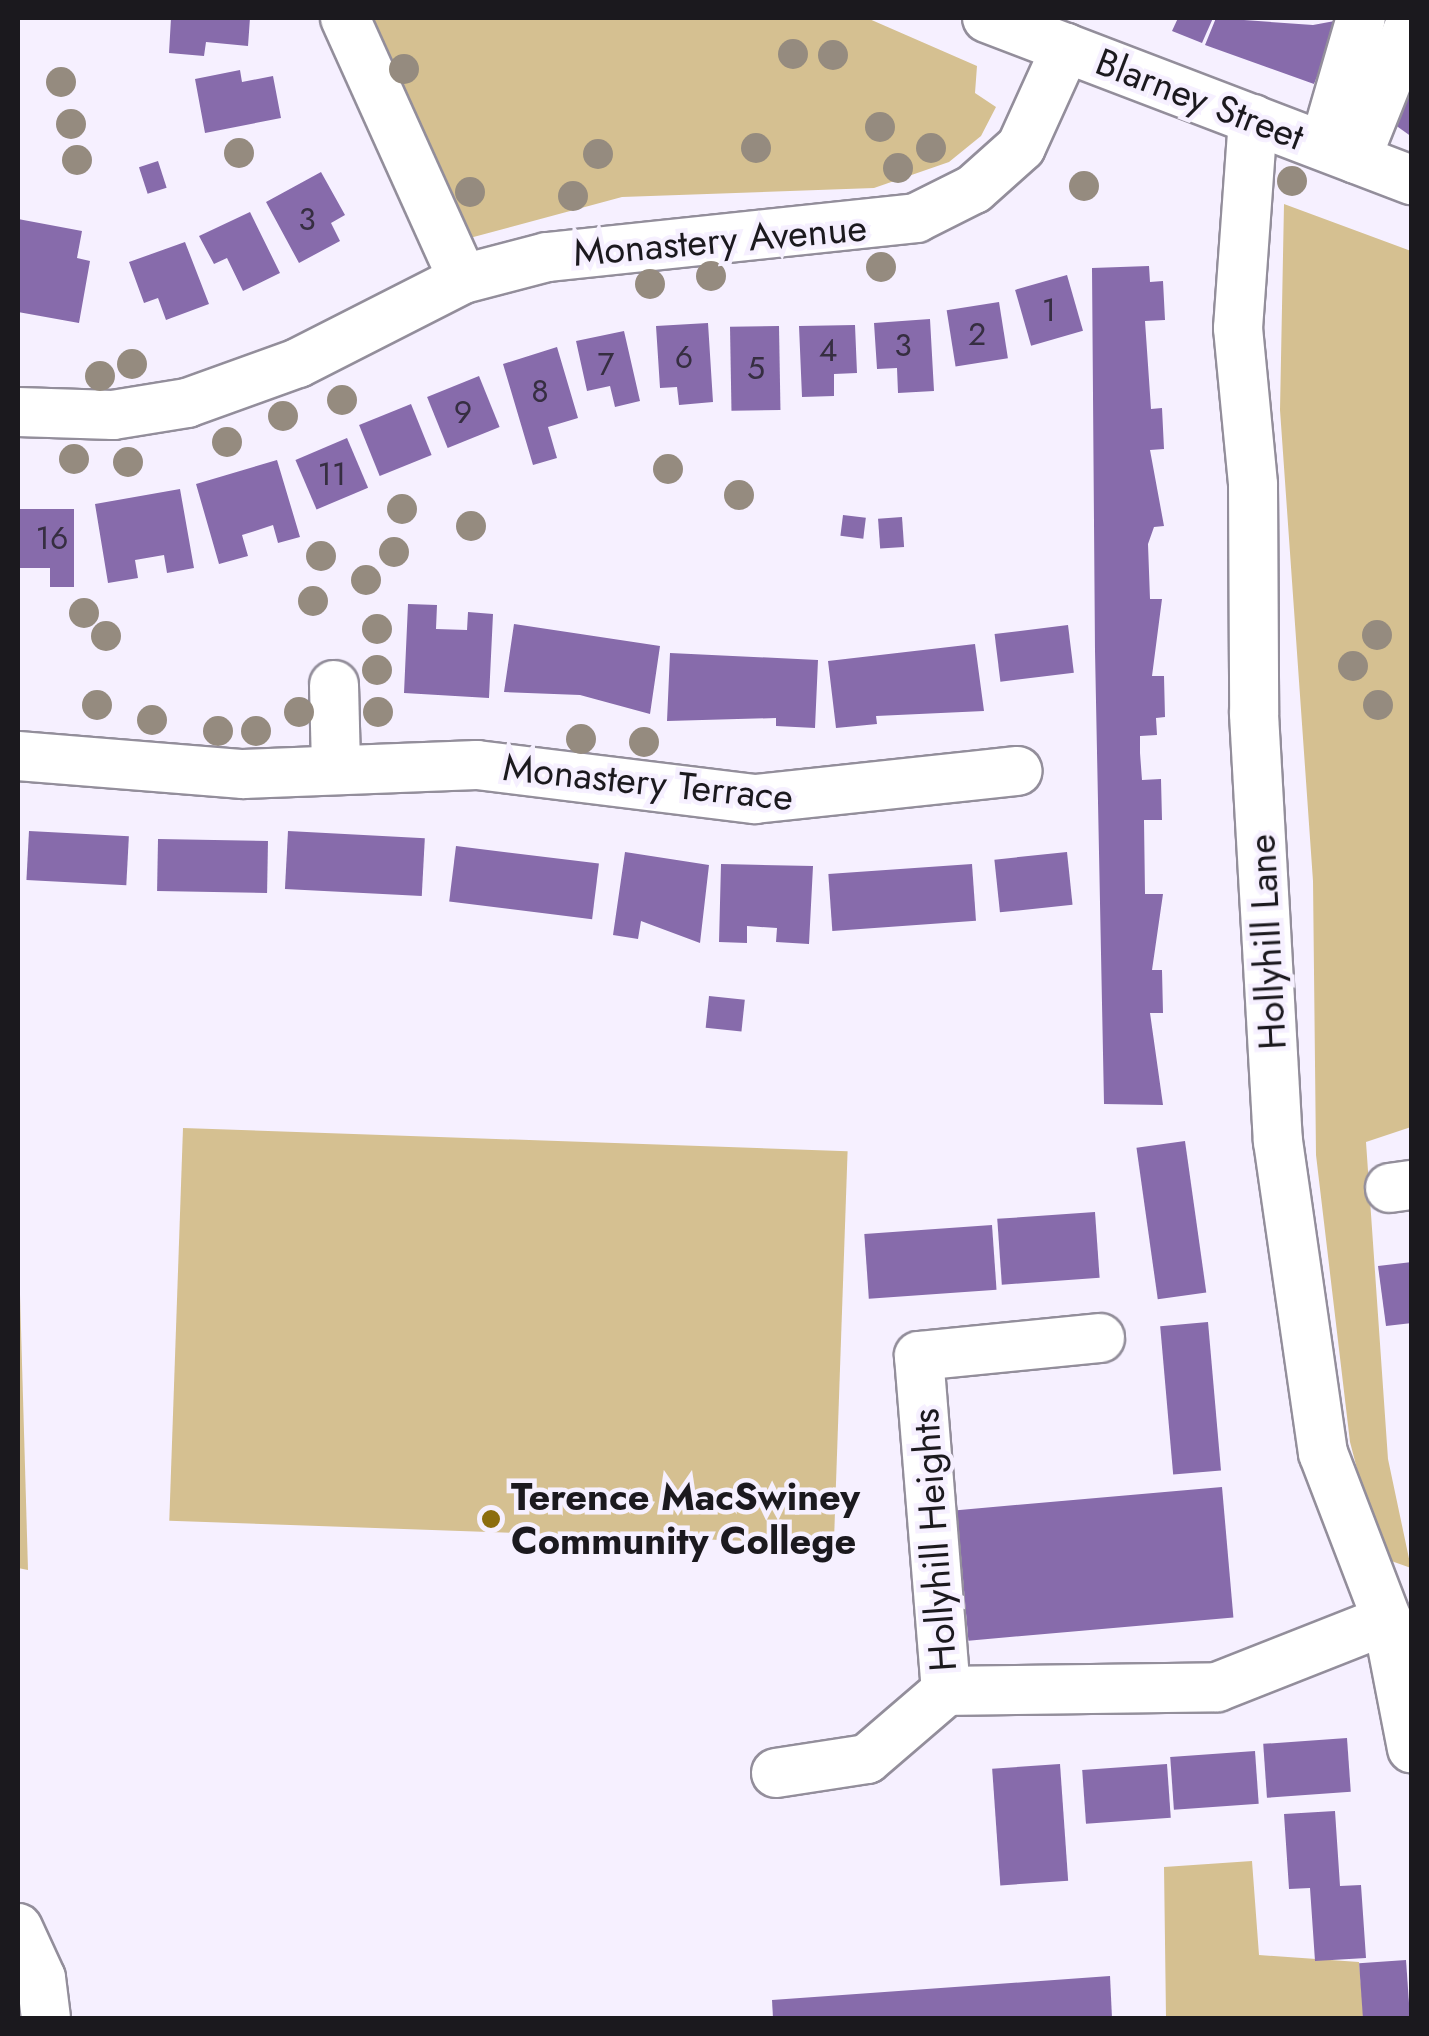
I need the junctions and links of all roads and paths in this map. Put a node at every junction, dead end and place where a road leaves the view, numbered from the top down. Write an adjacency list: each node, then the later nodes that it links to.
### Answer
1 (344, 18): 9 (street)
2 (987, 18): 5 (street, Blarney Street)
3 (1361, 18): 7 (street)
4 (1412, 19): 7 (street)
5 (1066, 48): 6 (street, Blarney Street); 9 (street, Monastery Avenue)
6 (1253, 118): 7 (street, Blarney Street); 16 (street, Hollyhill Lane)
7 (1340, 152): 8 (street, Blarney Street)
8 (1412, 180)
9 (463, 279): 10 (street, Monastery Avenue)
10 (18, 412)
11 (334, 685): 13 (street)
12 (18, 756): 13 (street, Monastery Terrace)
13 (336, 765): 14 (street, Monastery Terrace)
14 (1018, 771)
15 (1100, 1338): 17 (street, Hollyhill Heights)
16 (1387, 1620): 17 (street, Hollyhill Heights); 18 (street, Hollyhill Lane)
17 (946, 1691): 19 (street)
18 (1412, 1749)
19 (776, 1773)
20 (18, 1928): 21 (street)
21 (46, 2018)

